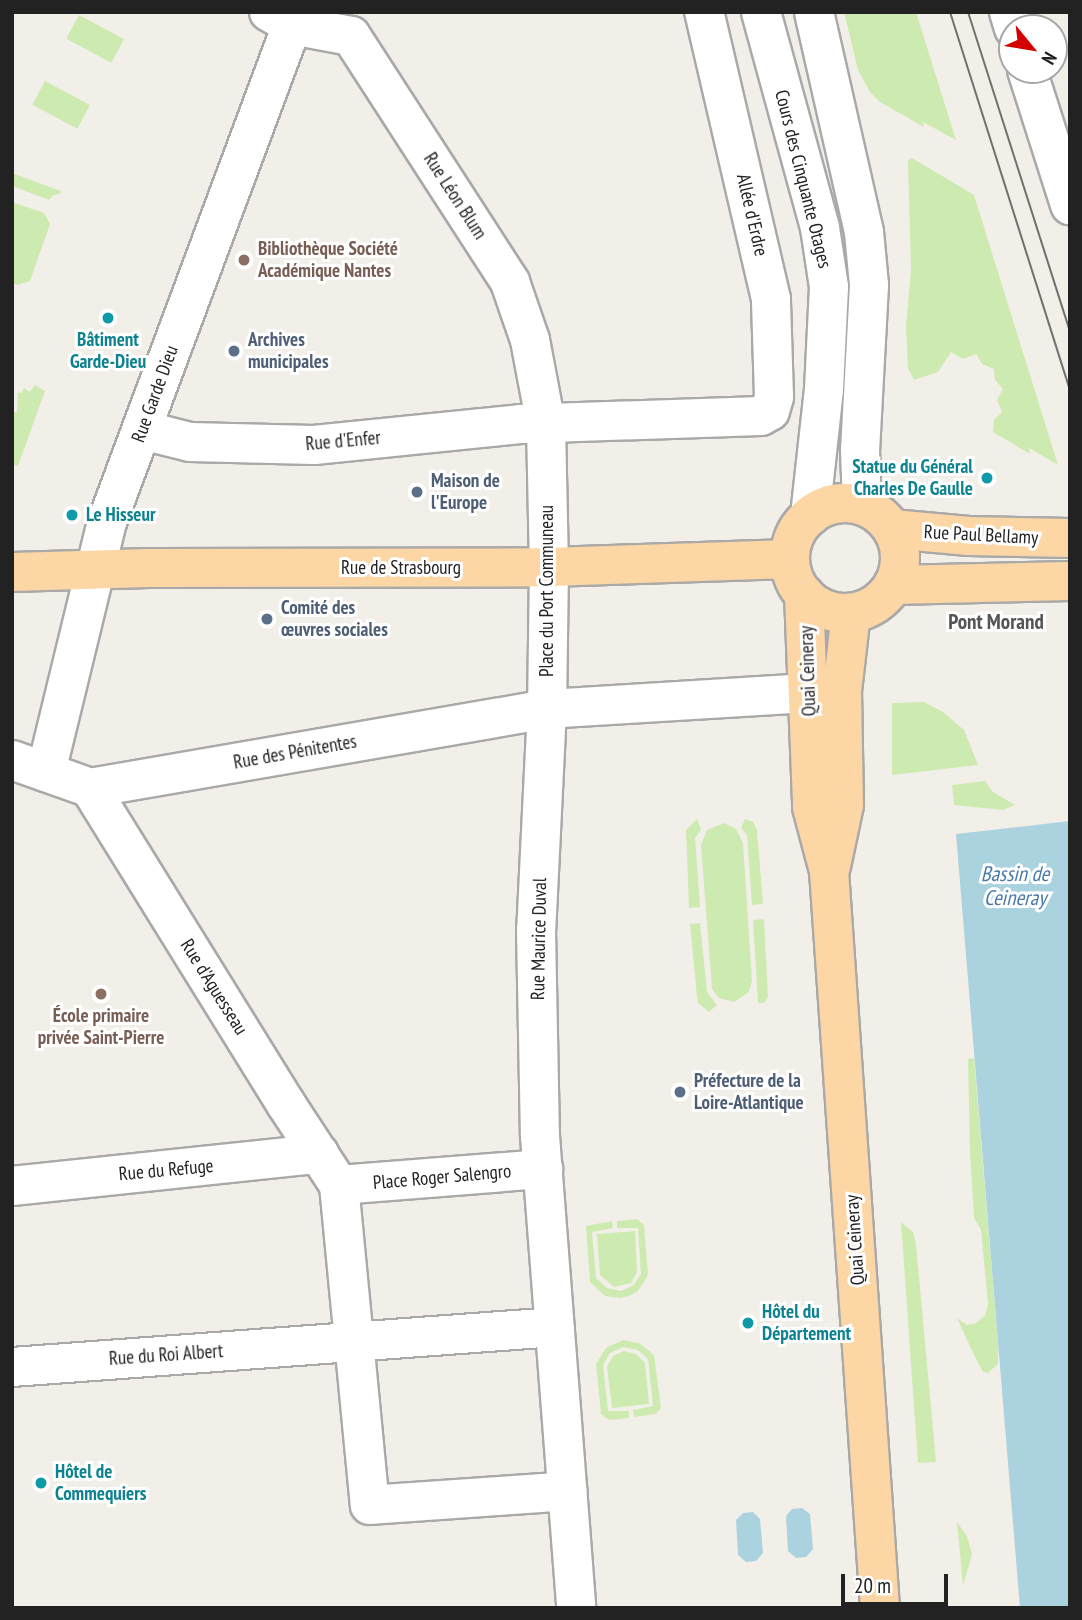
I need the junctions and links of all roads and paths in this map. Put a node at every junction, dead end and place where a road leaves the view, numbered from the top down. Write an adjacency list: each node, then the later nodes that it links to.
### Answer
1 (704, 12): 7 (street, Allée d'Erdre)
2 (761, 12): 10 (street, Cours des Cinquante Otages)
3 (814, 12): 9 (street)
4 (280, 18): 7 (street, Rue Léon Blum); 8 (street, Rue Garde Dieu)
5 (1031, 84): 6 (street)
6 (1070, 205)
7 (546, 425): 8 (street, Rue d'Enfer); 14 (street, Place du Port Communeau)
8 (142, 430): 15 (street, Rue Garde Dieu)
9 (862, 505): 10 (main road); 11 (main road)
10 (810, 516): 13 (main road)
11 (892, 529): 12 (main road, Rue Paul Bellamy); 18 (main road)
12 (1070, 538)
13 (790, 559): 14 (main road, Rue de Strasbourg); 19 (main road)
14 (549, 567): 15 (main road, Rue de Strasbourg); 22 (street, Place du Port Communeau)
15 (94, 569): 16 (main road, Rue de Strasbourg); 23 (street, Rue Garde Dieu)
16 (12, 572)
17 (1070, 581): 18 (main road)
18 (893, 586): 20 (main road)
19 (804, 594): 20 (main road); 21 (main road, Quai Ceineray)
20 (851, 613): 25 (main road, Quai Ceineray)
21 (810, 693): 22 (street); 25 (main road, Quai Ceineray)
22 (547, 709): 24 (street, Rue des Pénitentes); 26 (street, Rue Maurice Duval)
23 (29, 766): 24 (street, Rue des Pénitentes)
24 (90, 788): 27 (street, Rue d'Aguesseau)
25 (829, 871): 34 (main road, Quai Ceineray)
26 (543, 1168): 27 (street, Place Roger Salengro); 29 (street)
27 (329, 1169): 28 (street, Rue du Refuge); 30 (street)
28 (12, 1186)
29 (555, 1327): 30 (street); 32 (street)
30 (337, 1342): 31 (street, Rue du Roi Albert); 32 (street)
31 (12, 1367)
32 (569, 1505): 33 (street)
33 (576, 1608)
34 (880, 1608)

